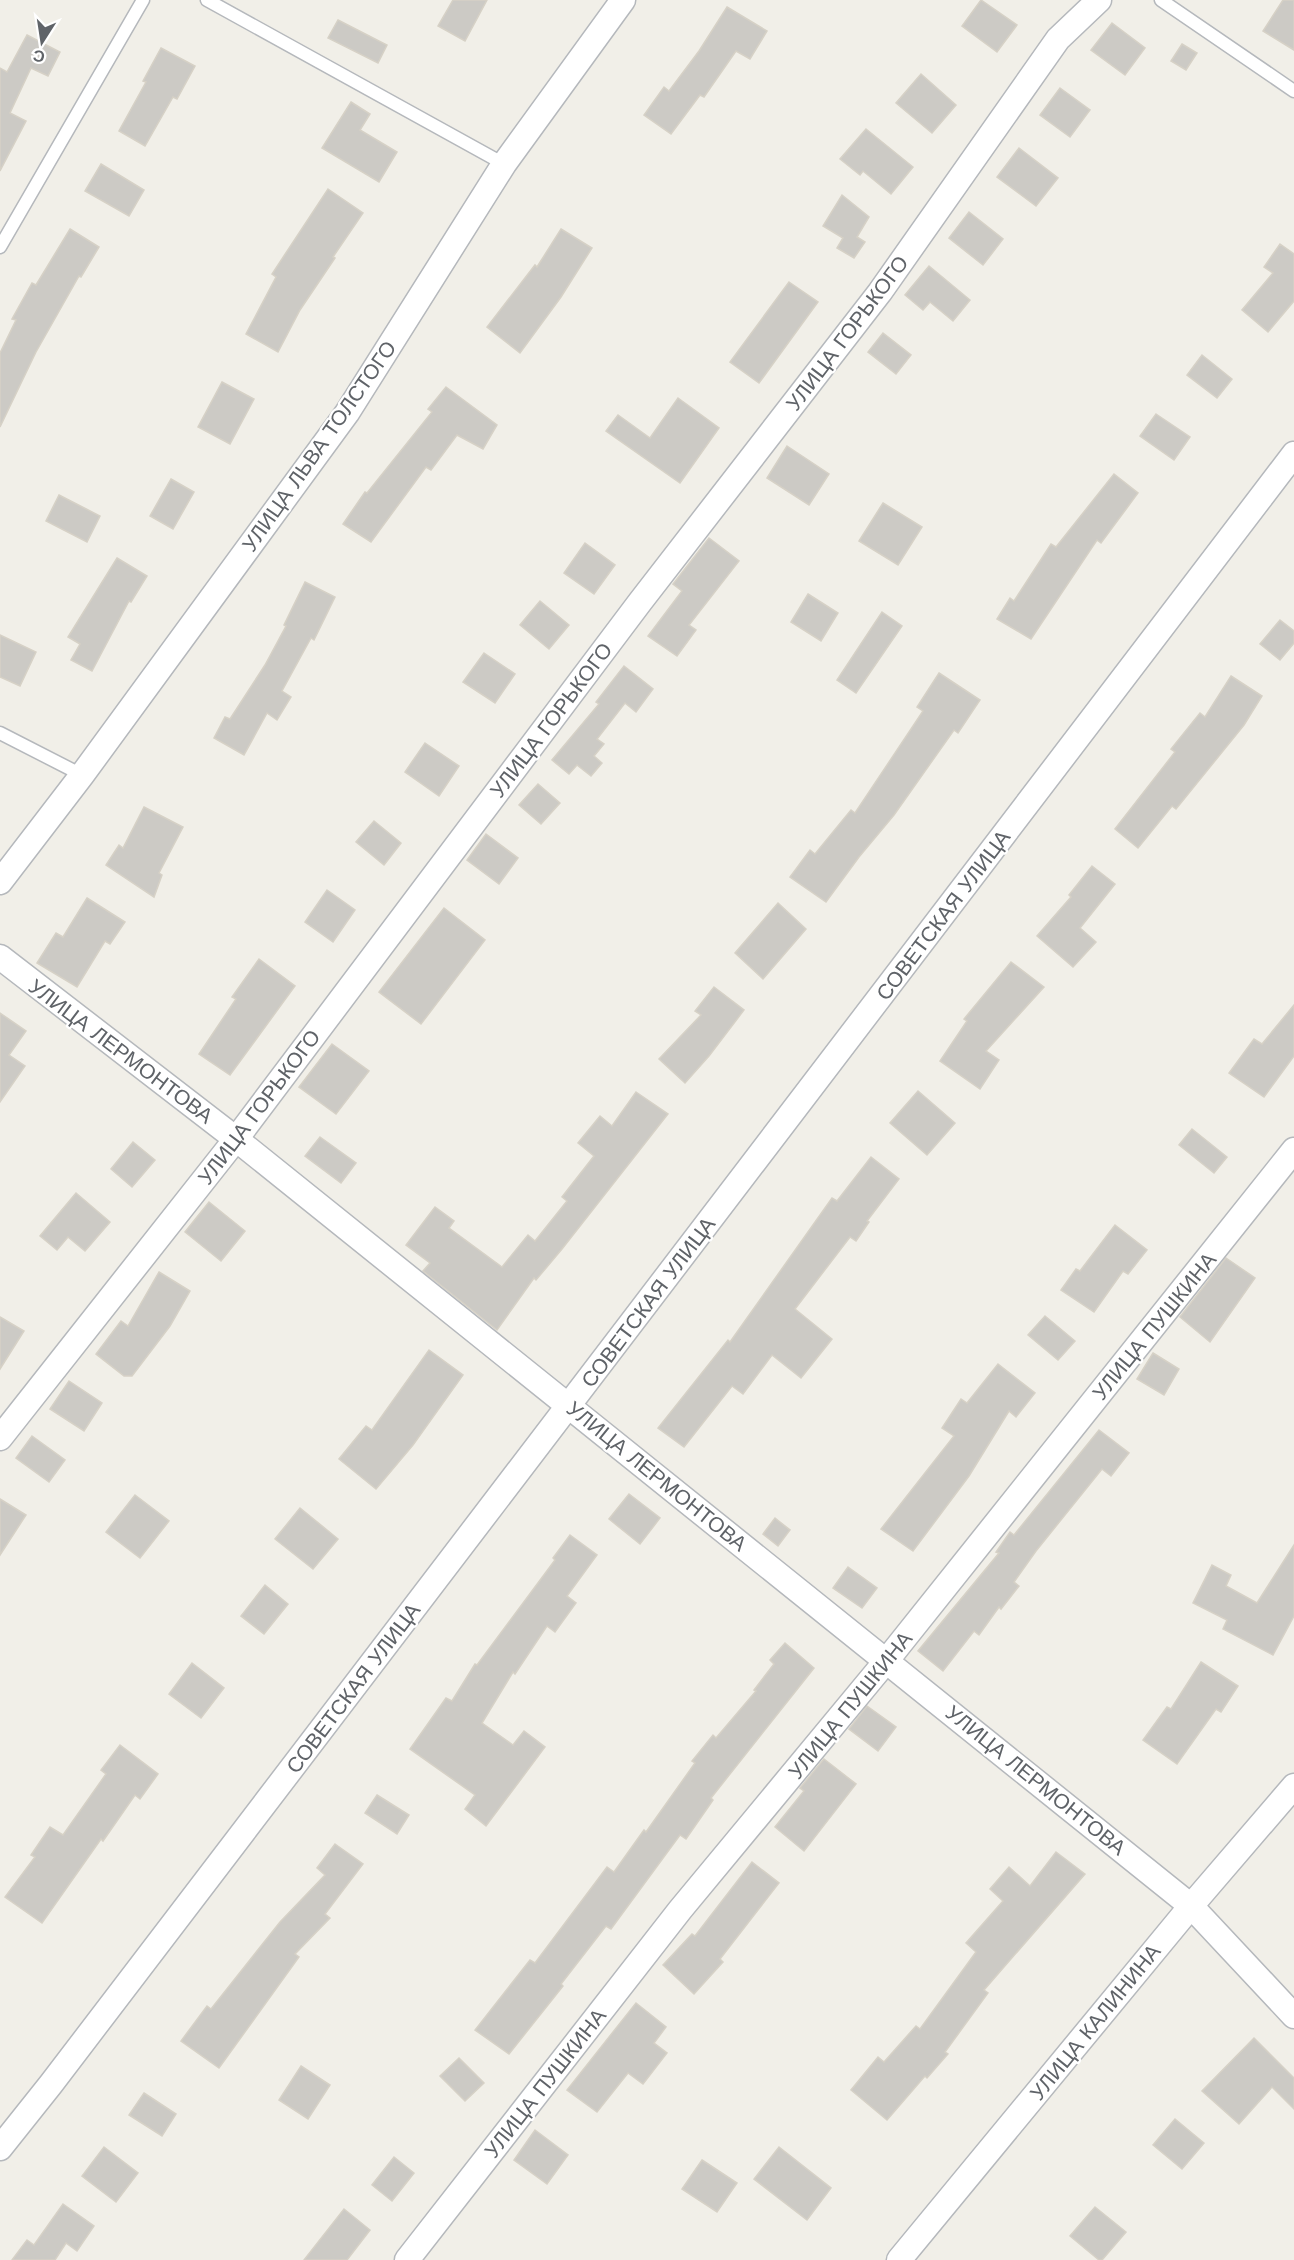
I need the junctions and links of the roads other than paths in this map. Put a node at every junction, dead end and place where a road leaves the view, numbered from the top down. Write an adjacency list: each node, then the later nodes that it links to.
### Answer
1 (142, 0): 8 (lane)
2 (207, 0): 7 (lane)
3 (623, 0): 7 (street, УЛИЦА ЛЬВА ТОЛСТОГО)
4 (1099, 0): 14 (street, УЛИЦА ГОРЬКОГО)
5 (1161, 0): 6 (lane)
6 (1294, 91)
7 (504, 164): 11 (street, УЛИЦА ЛЬВА ТОЛСТОГО)
8 (0, 247)
9 (1294, 454): 16 (street, СОВЕТСКАЯ УЛИЦА)
10 (0, 733): 11 (lane)
11 (82, 776): 12 (street, УЛИЦА ЛЬВА ТОЛСТОГО)
12 (0, 882)
13 (0, 957): 14 (street, УЛИЦА ЛЕРМОНТОВА)
14 (236, 1139): 16 (street, УЛИЦА ЛЕРМОНТОВА); 17 (street, УЛИЦА ГОРЬКОГО)
15 (1294, 1150): 18 (street, УЛИЦА ПУШКИНА)
16 (569, 1406): 18 (street, УЛИЦА ЛЕРМОНТОВА); 22 (street, СОВЕТСКАЯ УЛИЦА)
17 (0, 1438)
18 (887, 1660): 20 (street, УЛИЦА ЛЕРМОНТОВА); 23 (street, УЛИЦА ПУШКИНА)
19 (1294, 1786): 20 (street, УЛИЦА КАЛИНИНА)
20 (1191, 1906): 21 (street, УЛИЦА ЛЕРМОНТОВА); 24 (street, УЛИЦА КАЛИНИНА)
21 (1294, 2016)
22 (0, 2148)
23 (407, 2260)
24 (899, 2260)

